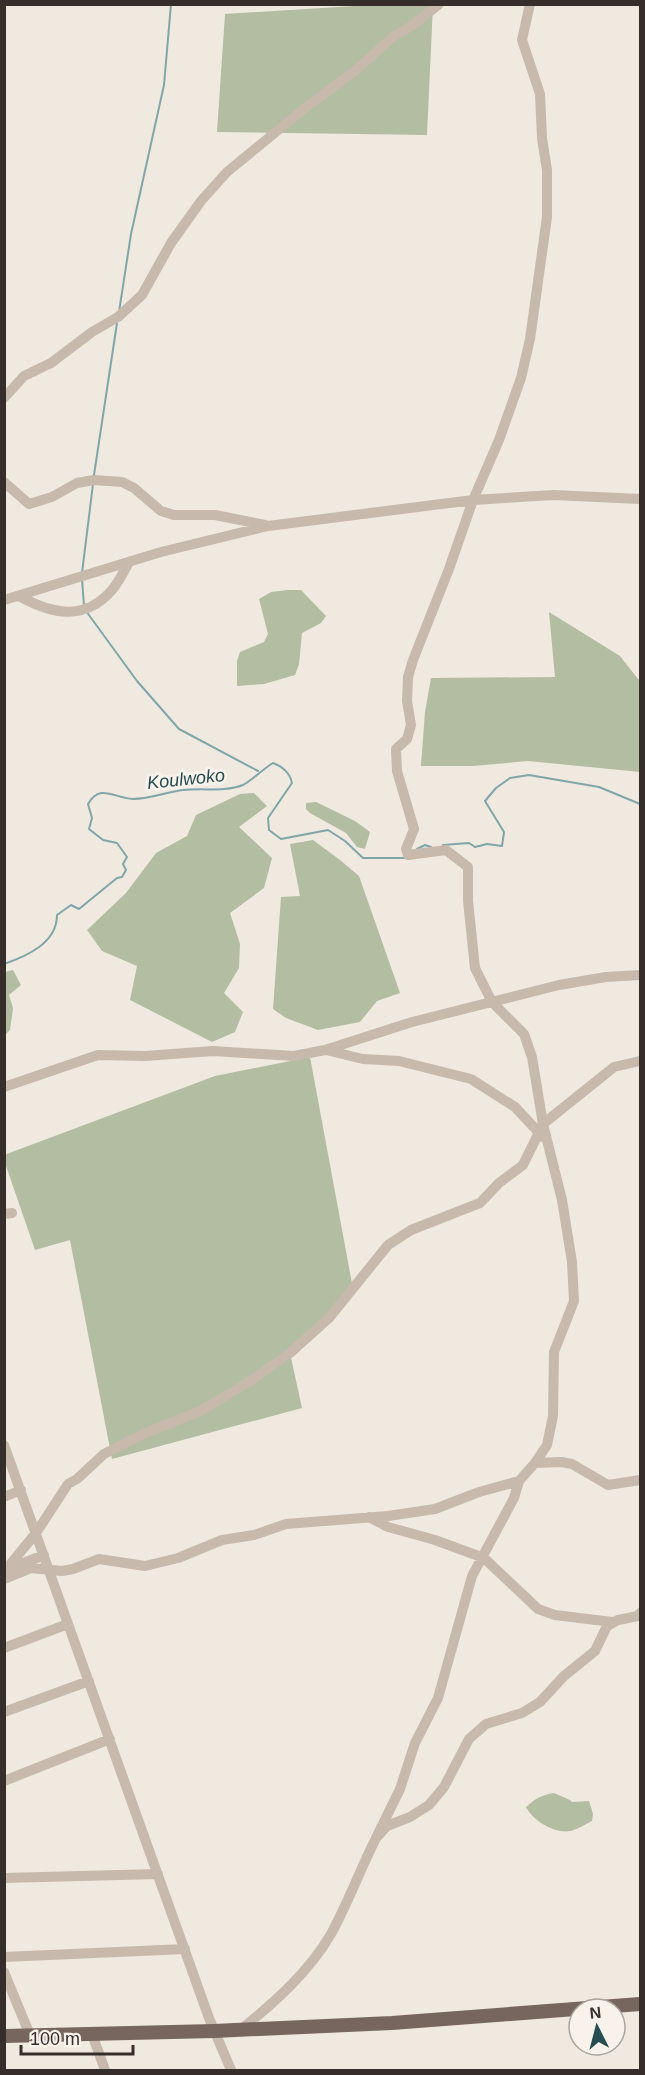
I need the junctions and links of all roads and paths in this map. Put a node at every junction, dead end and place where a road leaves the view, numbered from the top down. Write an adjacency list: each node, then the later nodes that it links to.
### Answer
1 (439, 4): 3 (street)
2 (530, 4): 6 (street)
3 (4, 398)
4 (4, 482): 7 (street)
5 (640, 499): 6 (street)
6 (473, 500): 7 (street); 12 (street)
7 (268, 525): 8 (street)
8 (129, 562): 9 (street); 9 (street)
9 (19, 596): 10 (street)
10 (4, 600)
11 (640, 975): 12 (street)
12 (492, 1002): 13 (street); 16 (street)
13 (325, 1050): 15 (street); 16 (street)
14 (640, 1061): 16 (street)
15 (4, 1088)
16 (541, 1128): 18 (street); 24 (street)
17 (4, 1445): 21 (street)
18 (536, 1463): 19 (street); 20 (street)
19 (519, 1480): 23 (street); 26 (street)
20 (640, 1480)
21 (21, 1490): 22 (street); 24 (street)
22 (4, 1497)
23 (369, 1517): 26 (street); 27 (street)
24 (36, 1533): 25 (street); 28 (street)
25 (44, 1555): 27 (street); 28 (street)
26 (481, 1557): 30 (street); 37 (street)
27 (49, 1571): 28 (street); 31 (street)
28 (6, 1572)
29 (640, 1615): 30 (street)
30 (612, 1622): 37 (street)
31 (68, 1624): 32 (street); 33 (street)
32 (4, 1648)
33 (89, 1681): 34 (street); 35 (street)
34 (4, 1712)
35 (110, 1739): 36 (street); 38 (street)
36 (4, 1781)
37 (376, 1838): 44 (street)
38 (158, 1874): 39 (street); 40 (street)
39 (4, 1878)
40 (185, 1949): 41 (street); 45 (street)
41 (4, 1957)
42 (4, 1972): 47 (street)
43 (640, 2004): 44 (main road)
44 (240, 2030): 45 (main road)
45 (214, 2031): 46 (main road); 50 (street)
46 (92, 2034): 47 (main road); 49 (street)
47 (30, 2035): 48 (main road)
48 (4, 2036)
49 (105, 2070)
50 (231, 2070)

